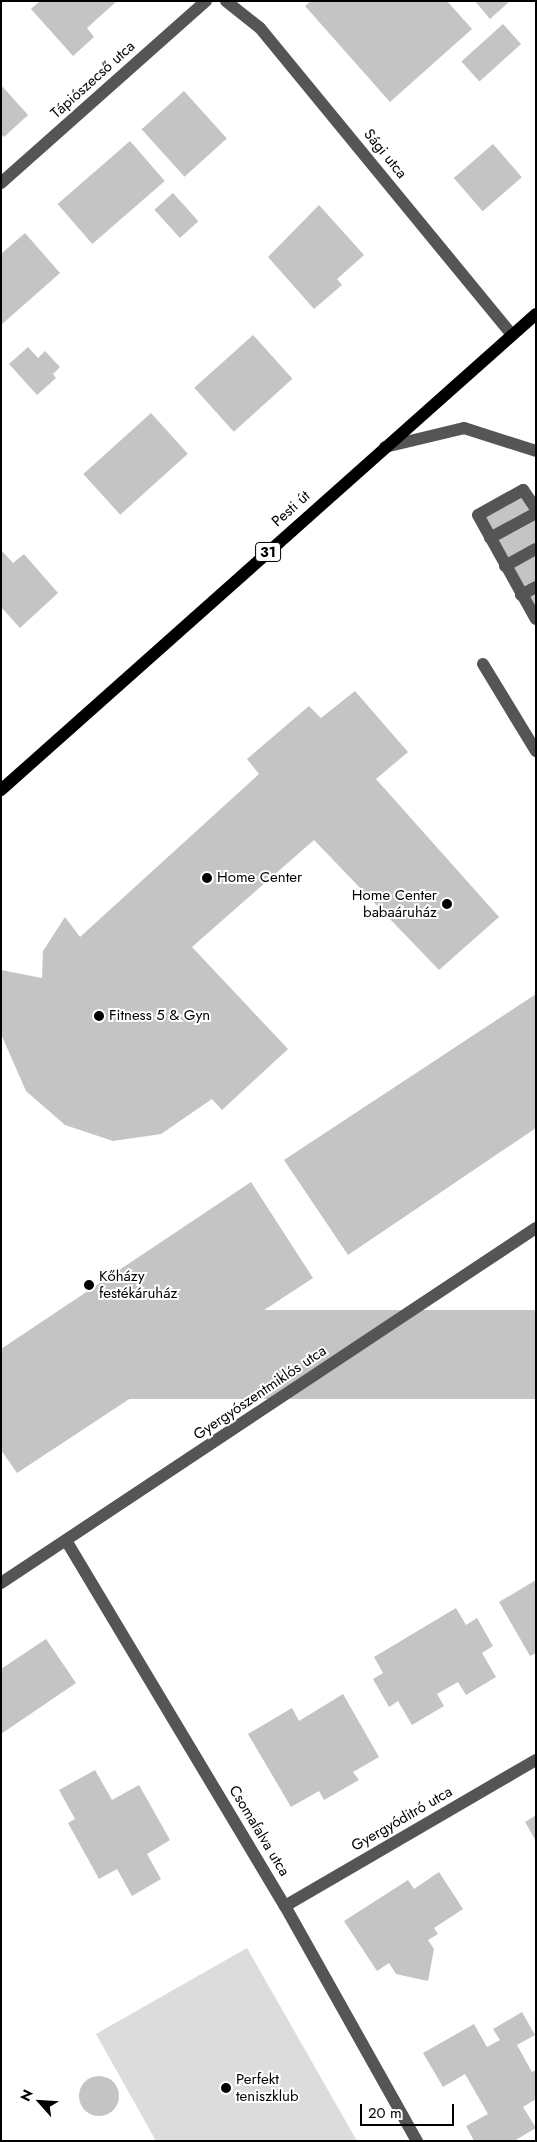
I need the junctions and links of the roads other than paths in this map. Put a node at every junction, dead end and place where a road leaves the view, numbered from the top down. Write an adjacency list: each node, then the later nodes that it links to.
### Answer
1 (206, 1): 3 (street, Tápiószecső utca)
2 (226, 1): 5 (street, Sági utca)
3 (1, 183)
4 (536, 314): 5 (main road, Pesti út / 31)
5 (512, 335): 6 (main road, Pesti út / 31)
6 (385, 447): 7 (street); 18 (main road, Pesti út / 31)
7 (536, 452)
8 (536, 509): 10 (street)
9 (536, 514): 10 (street)
10 (490, 538): 12 (street)
11 (536, 550): 12 (street)
12 (505, 566): 14 (street)
13 (536, 587): 14 (street)
14 (521, 596): 15 (street)
15 (536, 619)
16 (483, 664): 17 (street)
17 (536, 752)
18 (1, 790)
19 (536, 1228): 20 (street, Gyergyószentmiklós utca)
20 (67, 1542): 21 (street, Gyergyószentmiklós utca); 23 (street, Csomafalva utca)
21 (1, 1583)
22 (536, 1760): 23 (street, Gyergyóditró utca)
23 (285, 1906): 24 (street, Csomafalva utca)
24 (417, 2141)

